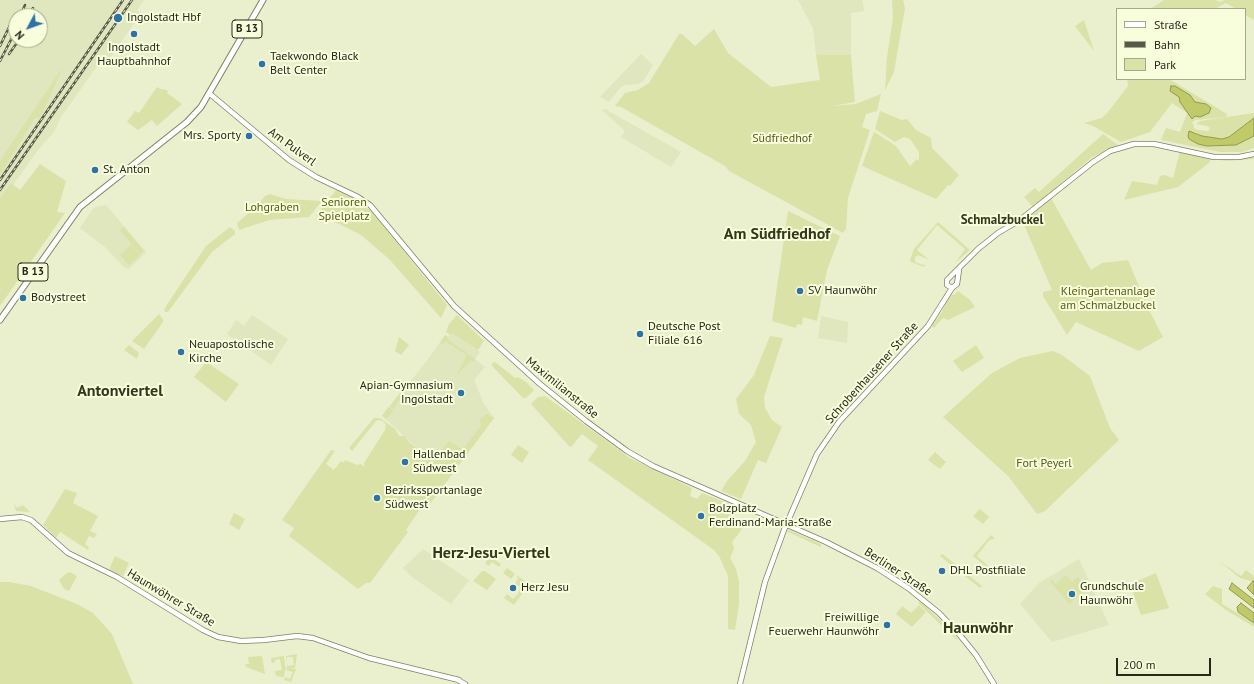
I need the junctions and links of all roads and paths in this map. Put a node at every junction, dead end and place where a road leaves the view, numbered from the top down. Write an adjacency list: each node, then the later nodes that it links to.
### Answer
1 (263, 0): 2 (main road, B 13)
2 (210, 94): 4 (street, Am Pulverl); 9 (main road, B 13)
3 (1254, 154): 5 (street)
4 (370, 205): 11 (street, Maximilianstraße)
5 (959, 268): 6 (street); 7 (street)
6 (951, 276): 7 (street); 8 (street)
7 (957, 280): 8 (street)
8 (949, 287): 11 (street, Schrobenhausener Straße)
9 (0, 320)
10 (0, 519): 13 (street, Haunwöhrer Straße)
11 (786, 524): 12 (street, Berliner Straße); 14 (street, Schrobenhausener Straße)
12 (993, 683)
13 (465, 684)
14 (740, 684)

